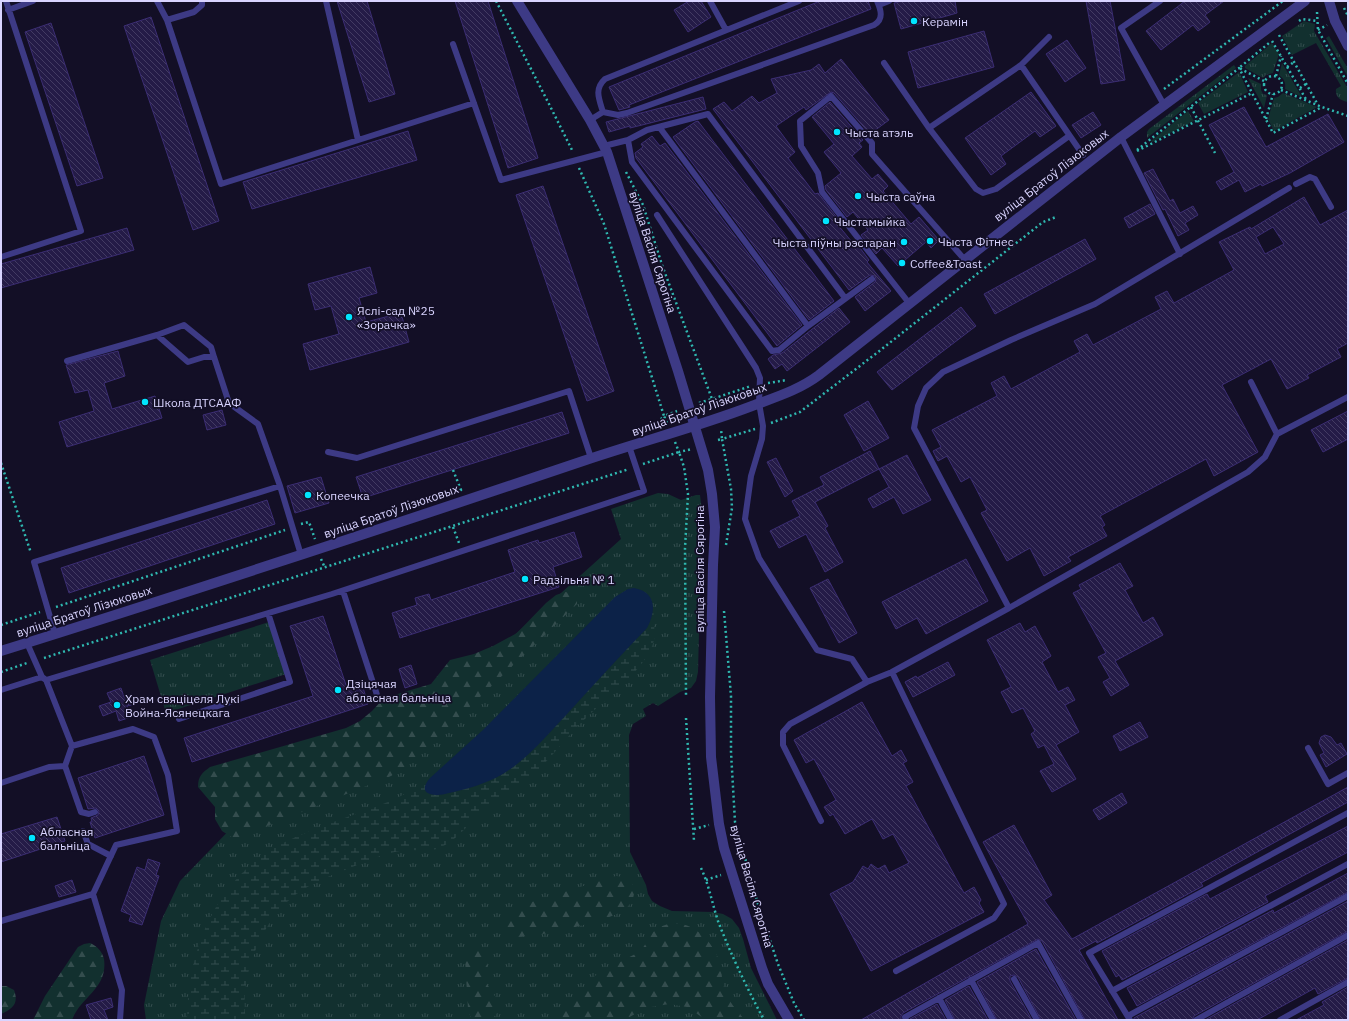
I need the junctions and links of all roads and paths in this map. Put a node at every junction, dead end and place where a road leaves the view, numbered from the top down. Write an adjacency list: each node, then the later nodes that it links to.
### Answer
1 (6, 1): 16 (lane)
2 (33, 1): 16 (lane)
3 (157, 1): 18 (lane)
4 (202, 1): 18 (lane)
5 (326, 1): 58 (lane)
6 (496, 1): 64 (path)
7 (518, 1): 51 (street, вуліца Васіля Сярогіна)
8 (710, 1): 21 (lane)
9 (798, 1): 21 (lane)
10 (890, 1): 15 (lane)
11 (1160, 1): 41 (lane)
12 (1283, 1): 41 (path)
13 (1305, 1): 45 (street, вуліца Братоў Лізюковых)
14 (1329, 1): 27 (street)
15 (878, 3): 49 (lane)
16 (8, 10): 71 (lane)
17 (1317, 12): 19 (path)
18 (167, 20): 58 (lane)
19 (1318, 21): 20 (path); 37 (path)
20 (1296, 23)
21 (726, 30): 49 (lane)
22 (1285, 30): 23 (path)
23 (1279, 34): 25 (path); 29 (path)
24 (1049, 37): 31 (lane)
25 (1272, 41): 28 (path); 33 (path)
26 (453, 44): 44 (lane)
27 (1348, 46)
28 (1282, 56): 32 (path); 34 (path)
29 (1294, 62): 32 (path); 36 (path)
30 (884, 63): 55 (lane)
31 (1021, 65): 55 (lane); 56 (lane)
32 (1287, 66): 38 (path)
33 (1239, 68): 35 (path); 40 (path); 46 (path)
34 (1276, 76): 35 (path); 39 (path)
35 (1264, 82): 42 (path)
36 (1306, 84): 38 (path); 47 (path)
37 (1348, 84)
38 (1300, 88): 43 (path)
39 (1281, 90): 42 (path); 43 (path)
40 (1252, 93): 52 (path); 53 (path)
41 (1157, 94): 45 (lane)
42 (1273, 94): 53 (path)
43 (1307, 101): 47 (path)
44 (474, 103): 58 (lane); 64 (lane)
45 (1164, 105): 57 (street, вуліца Братоў Лізюковых)
46 (1192, 106): 52 (path); 63 (path)
47 (1318, 106): 48 (path)
48 (1322, 107): 50 (path); 53 (path)
49 (603, 112): 51 (lane)
50 (1348, 116)
51 (590, 120): 60 (street, вуліца Васіля Сярогіна)
52 (1199, 120): 61 (path); 63 (path)
53 (1266, 120)
54 (660, 128): 59 (lane); 74 (lane); 76 (lane)
55 (929, 128): 56 (lane)
56 (1069, 136): 62 (lane)
57 (1121, 137): 63 (lane); 72 (street, вуліца Братоў Лізюковых)
58 (358, 140)
59 (628, 140): 60 (lane); 76 (lane)
60 (605, 149): 64 (lane); 88 (street, вуліца Васіля Сярогіна)
61 (1215, 152)
62 (1082, 155)
63 (1130, 155): 70 (lane)
64 (576, 161): 86 (path)
65 (1296, 184): 67 (lane)
66 (1289, 188): 70 (lane)
67 (1331, 207)
68 (657, 215): 82 (lane)
69 (1056, 217): 89 (path)
70 (1180, 254): 111 (lane)
71 (1, 257)
72 (965, 260): 75 (street, вуліца Братоў Лізюковых); 75 (lane)
73 (872, 279): 74 (lane)
74 (845, 298): 76 (lane)
75 (909, 303): 82 (street, вуліца Братоў Лізюковых)
76 (808, 326)
77 (157, 335): 78 (lane); 78 (lane); 79 (lane)
78 (214, 357): 102 (lane)
79 (67, 361)
80 (1251, 382): 91 (lane)
81 (1348, 397): 91 (lane)
82 (759, 403): 88 (street, вуліца Братоў Лізюковых); 89 (lane)
83 (699, 404): 85 (path)
84 (677, 411): 86 (path)
85 (716, 412)
86 (664, 416): 87 (path)
87 (667, 423)
88 (694, 426): 95 (street, вуліца Братоў Лізюковых); 158 (street, вуліца Васіля Сярогіна)
89 (763, 426): 94 (path); 122 (lane)
90 (720, 427): 94 (path)
91 (1277, 434): 111 (lane)
92 (674, 438): 98 (path)
93 (718, 440): 94 (path)
94 (722, 440): 105 (path)
95 (628, 446): 99 (street, вуліца Братоў Лізюковых); 101 (lane)
96 (698, 447): 98 (path)
97 (328, 452): 99 (lane)
98 (679, 452): 101 (path); 124 (path)
99 (591, 458): 107 (street, вуліца Братоў Лізюковых)
100 (1, 463): 108 (path)
101 (636, 467): 103 (path); 106 (lane)
102 (280, 486): 104 (lane); 108 (lane)
103 (453, 527): 106 (path); 118 (path)
104 (292, 528): 107 (lane); 112 (path)
105 (726, 546)
106 (462, 551): 109 (lane)
107 (301, 555): 115 (street, вуліца Братоў Лізюковых)
108 (34, 562): 112 (lane)
109 (343, 590): 113 (lane); 125 (lane)
110 (724, 608): 159 (path)
111 (1009, 608): 120 (lane)
112 (48, 610): 114 (path); 115 (lane)
113 (268, 614): 121 (lane); 127 (lane)
114 (1, 625)
115 (55, 634): 116 (street, вуліца Братоў Лізюковых)
116 (27, 643): 117 (street, вуліца Братоў Лізюковых); 118 (lane)
117 (1, 651)
118 (35, 661): 119 (path); 121 (lane)
119 (1, 672)
120 (892, 672): 122 (lane); 149 (lane)
121 (44, 678): 123 (lane); 128 (lane)
122 (867, 682): 135 (lane)
123 (1, 690)
124 (686, 696)
125 (378, 698)
126 (686, 718): 137 (path)
127 (179, 719)
128 (72, 746): 130 (lane); 140 (lane)
129 (1308, 748): 131 (lane)
130 (66, 766): 132 (lane); 133 (lane)
131 (1348, 773)
132 (1, 783)
133 (95, 812)
134 (1348, 813): 153 (lane)
135 (822, 820)
136 (709, 825): 137 (path)
137 (694, 829): 139 (path)
138 (83, 831): 140 (lane)
139 (694, 841)
140 (111, 856): 145 (lane)
141 (1348, 864): 153 (lane)
142 (701, 868): 144 (path)
143 (724, 875): 144 (path)
144 (706, 880): 157 (path)
145 (93, 894): 147 (lane); 156 (lane)
146 (1348, 896): 155 (lane)
147 (1, 922)
148 (1348, 936): 165 (lane)
149 (896, 971)
150 (1014, 979): 163 (lane)
151 (971, 980): 154 (lane); 162 (lane); 164 (lane)
152 (1348, 982): 166 (lane)
153 (1112, 991): 155 (lane)
154 (939, 998): 160 (lane); 161 (lane)
155 (1129, 1018)
156 (120, 1020)
157 (764, 1020)
158 (789, 1020)
159 (804, 1020)
160 (906, 1020)
161 (951, 1020)
162 (994, 1020)
163 (1037, 1020)
164 (1081, 1020)
165 (1196, 1020)
166 (1280, 1020)

